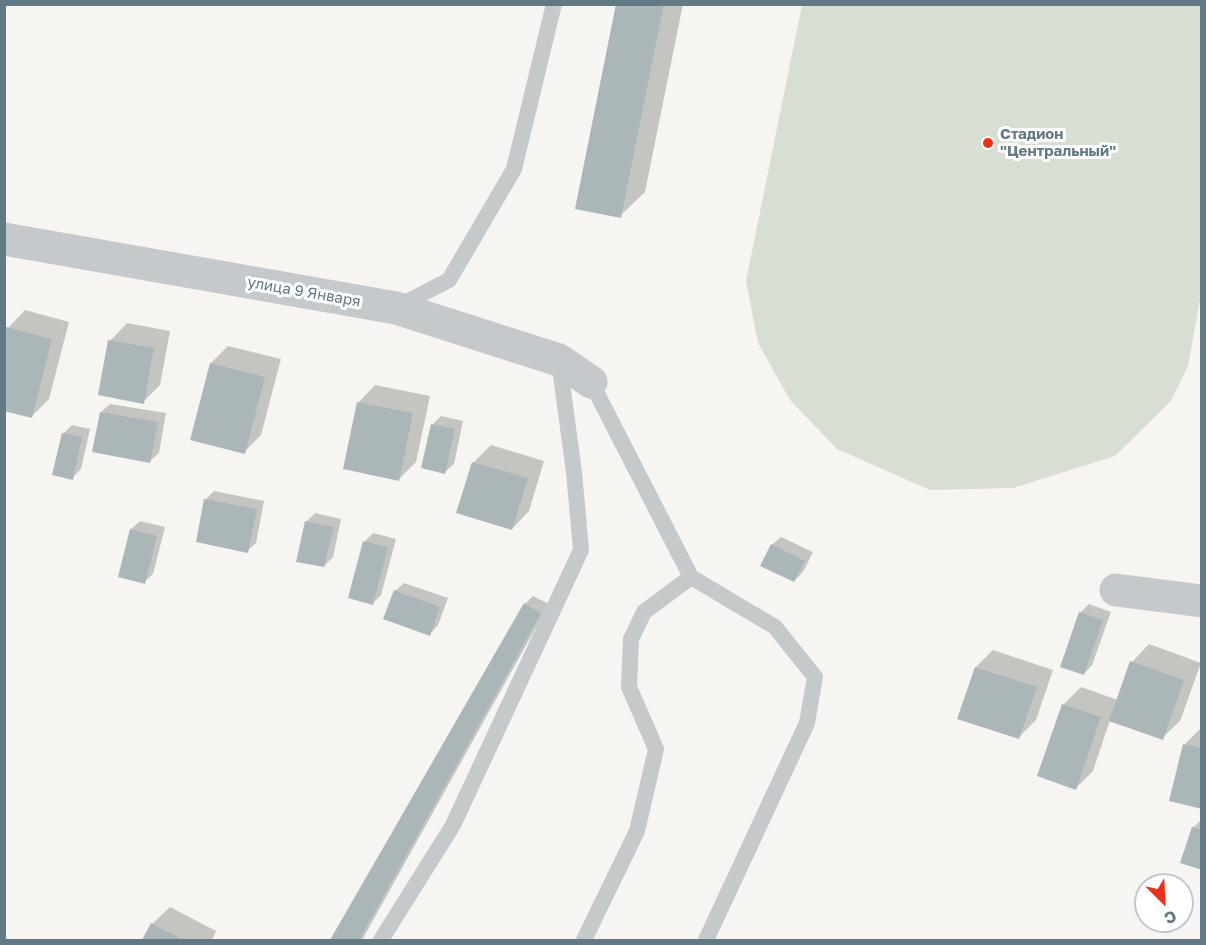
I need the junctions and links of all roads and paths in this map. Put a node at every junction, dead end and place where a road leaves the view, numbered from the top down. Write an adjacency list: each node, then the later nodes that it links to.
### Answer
1 (554, 4): 3 (lane)
2 (4, 239): 3 (street, улица 9 Января)
3 (396, 308): 4 (street, улица 9 Января)
4 (559, 360): 5 (street, улица 9 Января); 9 (lane)
5 (591, 382): 6 (lane)
6 (691, 578): 10 (lane); 11 (lane)
7 (1116, 590): 8 (street)
8 (1202, 601)
9 (381, 940)
10 (584, 940)
11 (706, 940)

